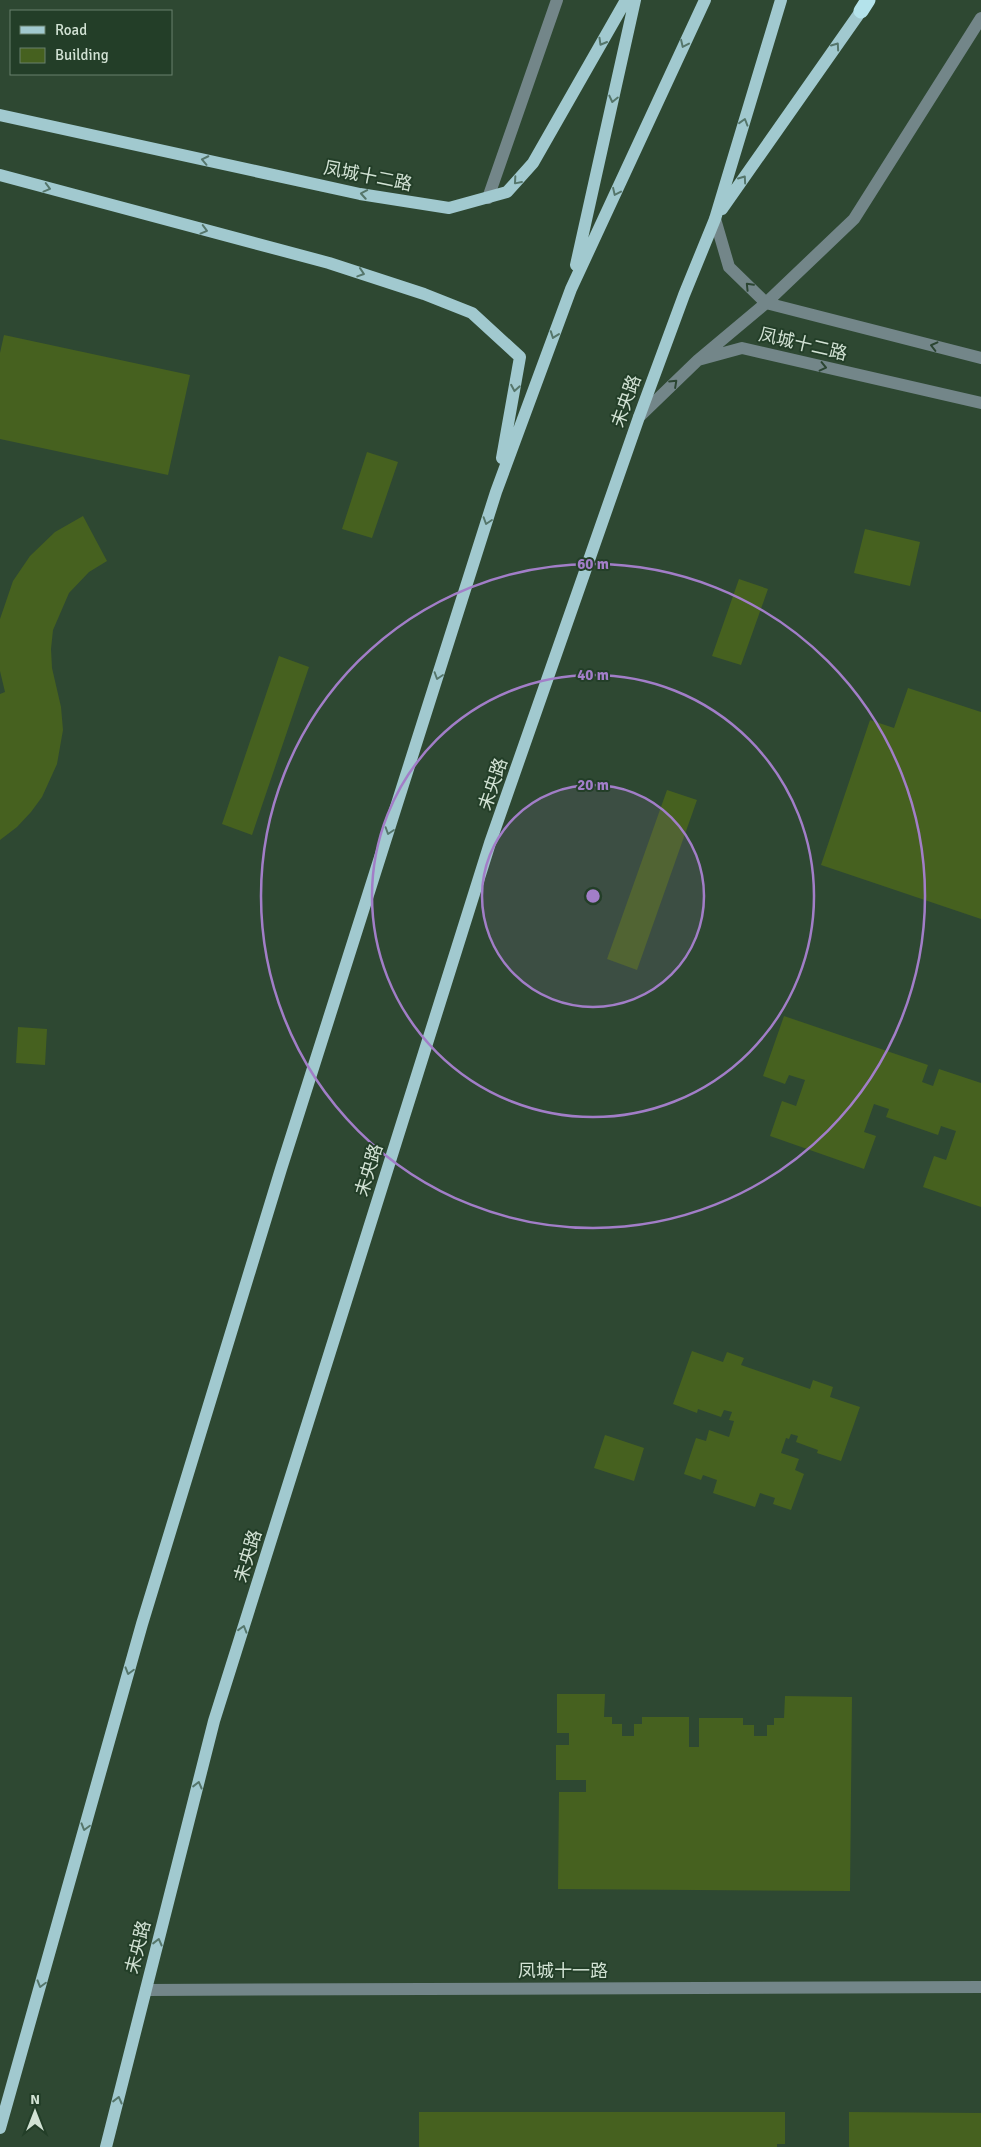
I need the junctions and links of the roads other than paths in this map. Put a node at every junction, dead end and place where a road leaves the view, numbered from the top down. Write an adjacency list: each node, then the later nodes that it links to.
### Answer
1 (557, 0): 10 (street)
2 (626, 0): 10 (main road, 凤城十二路, one-way to 10)
3 (635, 0): 12 (main road, one-way to 12)
4 (705, 0): 12 (main road, one-way to 12)
5 (782, 0): 11 (main road, one-way to 5)
6 (865, 5): 11 (main road, one-way to 6)
7 (981, 18): 13 (street)
8 (0, 115): 10 (main road, 凤城十二路, one-way to 8)
9 (0, 175): 18 (main road, one-way to 18)
10 (488, 198)
11 (715, 219): 13 (street, 凤城十二路, one-way to 11); 17 (main road, 未央路)
12 (571, 289): 18 (main road, one-way to 18)
13 (766, 303): 14 (street, 凤城十二路, one-way to 13); 15 (street)
14 (981, 358)
15 (698, 360): 16 (street, 凤城十二路, one-way to 16); 17 (street, 凤城十二路, one-way to 15)
16 (981, 403)
17 (639, 417): 20 (main road, 未央路, one-way to 17)
18 (496, 492): 21 (main road, one-way to 21)
19 (981, 1987): 20 (street, 凤城十一路)
20 (146, 1990): 22 (main road, 未央路, one-way to 20)
21 (0, 2128)
22 (106, 2147)

